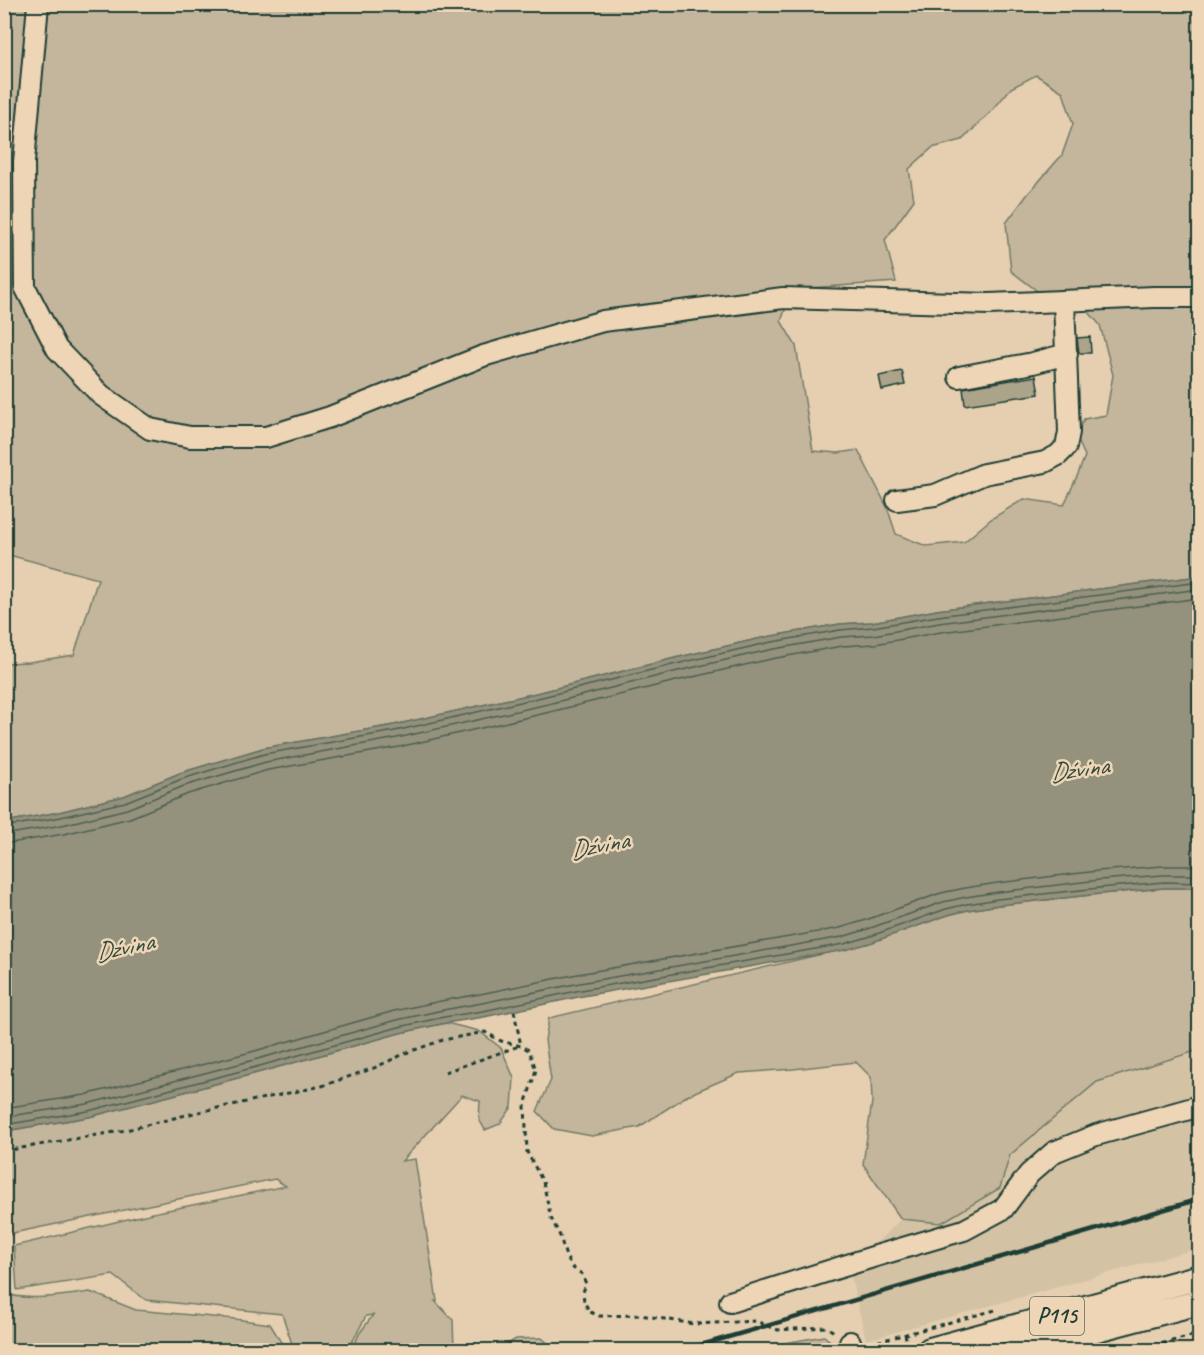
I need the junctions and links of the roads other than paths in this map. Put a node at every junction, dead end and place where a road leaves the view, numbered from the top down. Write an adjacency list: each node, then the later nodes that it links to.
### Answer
1 (39, 4): 3 (street)
2 (1200, 297): 3 (street)
3 (1064, 301): 4 (street)
4 (1067, 354): 5 (street); 6 (street)
5 (959, 377)
6 (897, 500)
7 (1200, 1106): 9 (street)
8 (1193, 1292): 10 (main road, Р115); 12 (main road, Р115)
9 (730, 1302)
10 (962, 1346): 11 (main road, Р115)
11 (919, 1349)
12 (1017, 1350)

